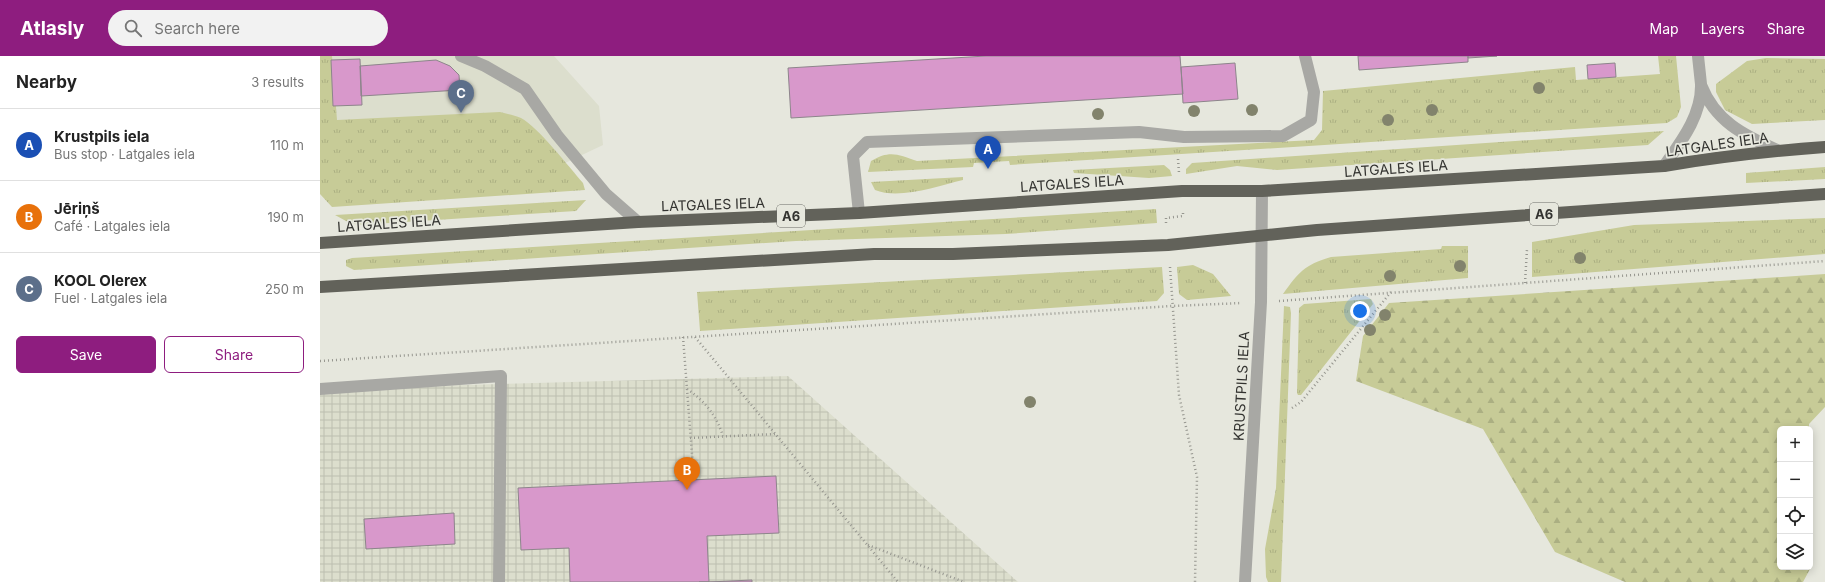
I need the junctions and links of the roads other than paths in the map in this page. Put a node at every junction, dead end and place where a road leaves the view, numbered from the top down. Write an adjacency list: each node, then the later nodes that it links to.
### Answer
1 (461, 56): 11 (street)
2 (1305, 56): 10 (street)
3 (1698, 56): 4 (street)
4 (1701, 85): 6 (street); 7 (street)
5 (1825, 147): 6 (highway, LATGALES IELA / A6)
6 (1776, 150): 7 (highway, LATGALES IELA / A6)
7 (1664, 166): 8 (highway, LATGALES IELA / A6)
8 (1262, 191): 10 (highway, LATGALES IELA / A6); 12 (street, KRUSTPILS IELA)
9 (1825, 194): 12 (highway, A6)
10 (859, 213): 11 (highway, LATGALES IELA / A6)
11 (638, 222): 13 (highway, LATGALES IELA / A6)
12 (1262, 235): 14 (highway, A6); 17 (street, KRUSTPILS IELA)
13 (320, 243)
14 (320, 287)
15 (320, 389): 16 (street)
16 (499, 582)
17 (1245, 582)

